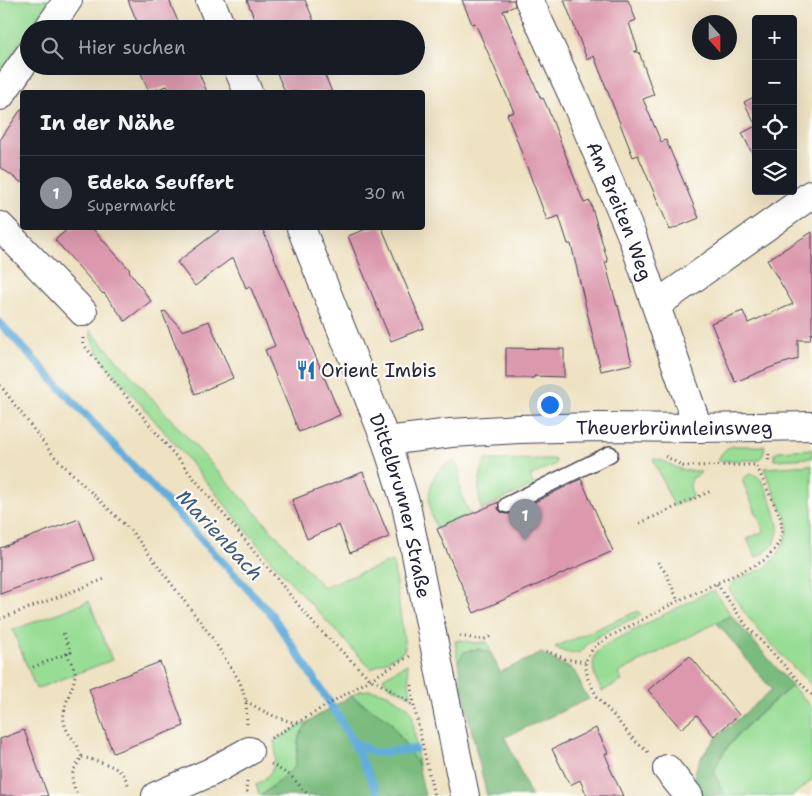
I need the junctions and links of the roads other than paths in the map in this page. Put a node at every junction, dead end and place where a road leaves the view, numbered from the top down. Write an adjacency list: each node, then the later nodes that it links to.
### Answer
1 (68, 0): 4 (street)
2 (210, 0): 5 (street)
3 (529, 0): 13 (street, Am Breiten Weg)
4 (54, 20)
5 (218, 20)
6 (20, 68): 9 (street)
7 (241, 75): 8 (street)
8 (247, 90)
9 (0, 96)
10 (812, 194): 13 (street)
11 (0, 226): 14 (street)
12 (302, 230): 17 (street, Dittelbrunner Straße)
13 (656, 305): 16 (street, Am Breiten Weg)
14 (83, 312)
15 (812, 426): 16 (street, Theuerbrünnleinsweg)
16 (698, 428): 17 (street, Theuerbrünnleinsweg)
17 (386, 441): 23 (street, Dittelbrunner Straße)
18 (610, 454): 19 (lane)
19 (507, 505)
20 (249, 751): 22 (street)
21 (667, 769): 24 (street)
22 (156, 796)
23 (464, 796)
24 (689, 796)

